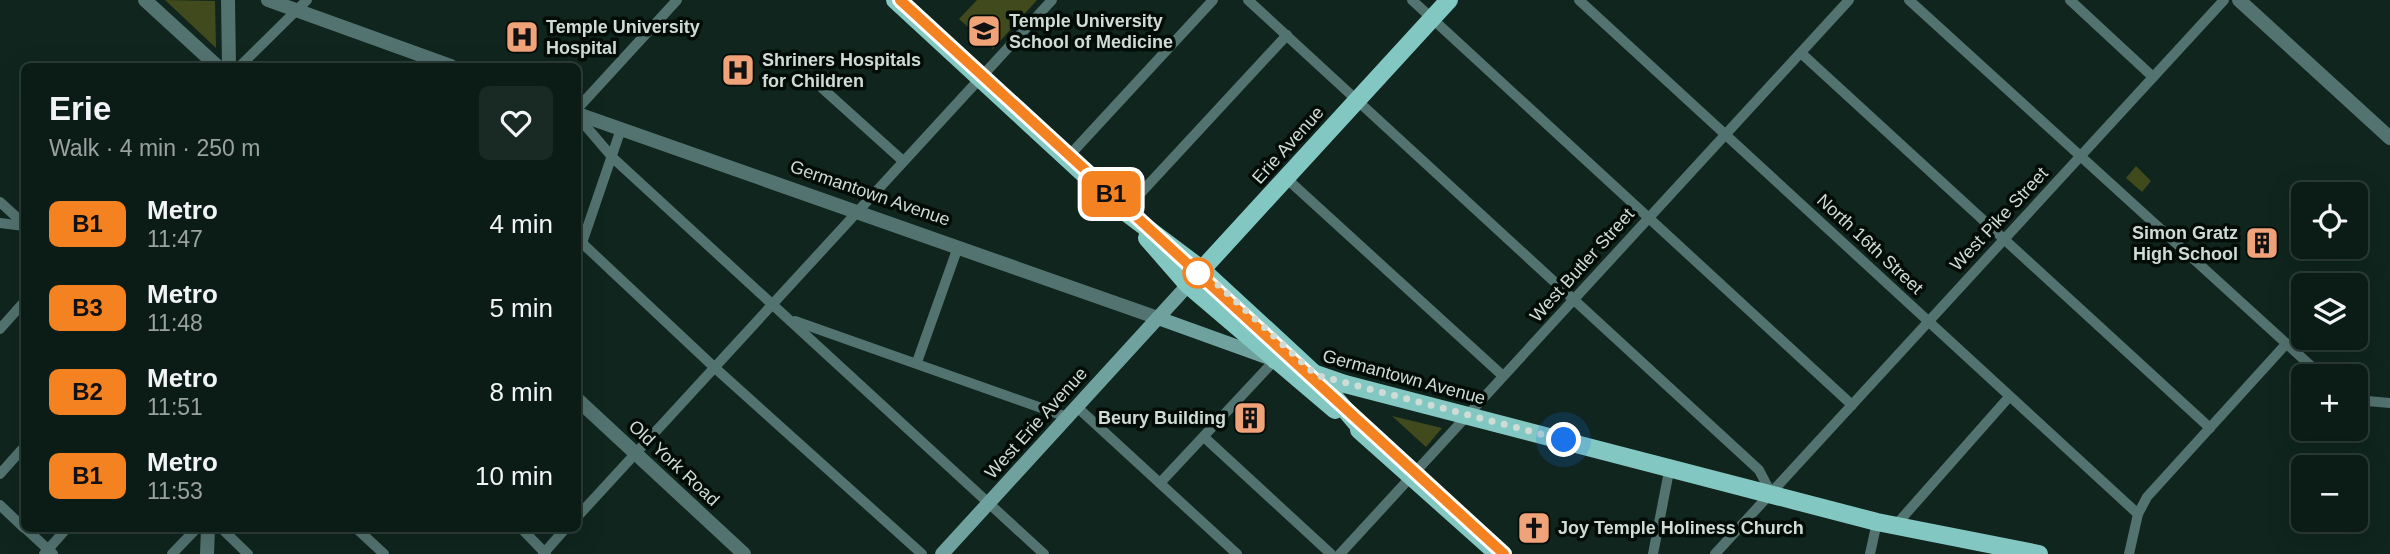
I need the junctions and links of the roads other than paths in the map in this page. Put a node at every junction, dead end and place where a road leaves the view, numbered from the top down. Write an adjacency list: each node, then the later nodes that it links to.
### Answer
1 (228, 0): 23 (street)
2 (268, 0): 18 (street)
3 (307, 0): 18 (street)
4 (677, 0): 30 (street)
5 (895, 0): 27 (main road)
6 (1052, 0): 27 (street)
7 (1213, 0): 38 (street)
8 (1248, 0): 20 (street)
9 (1412, 0): 19 (street)
10 (1449, 0): 19 (main road, Erie Avenue)
11 (1579, 0): 34 (street, North 16th Street)
12 (1849, 0): 21 (street, West Butler Street)
13 (1909, 0): 36 (street)
14 (2070, 0): 26 (street)
15 (2224, 0): 26 (street, West Pike Street)
16 (2239, 0): 35 (street)
17 (151, 3): 22 (street)
18 (294, 9): 24 (street); 25 (street)
19 (1432, 19): 29 (main road, Erie Avenue); 44 (street)
20 (1287, 35): 29 (street); 43 (street)
21 (1801, 53): 34 (street, West Butler Street); 48 (street)
22 (214, 63)
23 (229, 63)
24 (243, 63)
25 (443, 63)
26 (2153, 77): 36 (street, West Pike Street)
27 (980, 78): 38 (main road); 39 (street)
28 (822, 88): 39 (street)
29 (1356, 102): 40 (main road, Erie Avenue); 54 (street)
30 (581, 105)
31 (581, 117): 33 (street, Germantown Avenue)
32 (581, 120): 37 (street)
33 (621, 129): 37 (street); 42 (street, Germantown Avenue)
34 (1725, 134): 44 (street, West Butler Street); 59 (street, North 16th Street)
35 (2390, 138)
36 (2080, 157): 48 (street, West Pike Street); 61 (street)
37 (613, 158): 49 (street); 55 (street)
38 (1067, 158): 43 (main road)
39 (902, 161): 42 (street)
40 (1286, 178): 52 (main road, Erie Avenue); 67 (street)
41 (0, 202): 45 (street)
42 (859, 211): 51 (street, Germantown Avenue); 55 (street)
43 (1124, 211): 52 (main road); 53 (main road)
44 (1650, 216): 54 (street, West Butler Street); 72 (street)
45 (21, 222)
46 (0, 223): 47 (street)
47 (21, 225)
48 (2005, 239): 59 (street, West Pike Street); 75 (street)
49 (581, 242)
50 (581, 246): 65 (street)
51 (958, 247): 57 (street, Germantown Avenue); 63 (street)
52 (1202, 270): 53 (main road, Erie Avenue); 66 (main road)
53 (1188, 285): 57 (main road, Erie Avenue); 62 (main road)
54 (1575, 299): 67 (street, West Butler Street); 84 (street)
55 (771, 304): 58 (street); 65 (street)
56 (21, 305): 60 (street)
57 (1158, 318): 62 (main road, Germantown Avenue); 73 (main road, West Erie Avenue)
58 (789, 319): 63 (street); 85 (street)
59 (1928, 322): 68 (street, North 16th Street); 72 (street, West Pike Street)
60 (0, 329)
61 (2286, 344): 64 (street); 75 (street)
62 (1275, 360): 66 (main road, Germantown Avenue); 76 (street); 77 (main road)
63 (917, 362): 73 (street)
64 (2308, 364)
65 (714, 367): 79 (street); 107 (street)
66 (1316, 375): 74 (main road, Germantown Avenue); 77 (main road)
67 (1503, 376): 74 (street, West Butler Street)
68 (2009, 397): 88 (street, North 16th Street); 91 (street)
69 (2368, 401): 71 (street)
70 (581, 403): 79 (street, Old York Road)
71 (2390, 403)
72 (1852, 405): 84 (street, West Pike Street)
73 (1072, 412): 83 (street); 85 (main road, West Erie Avenue)
74 (1467, 416): 80 (main road, Germantown Avenue); 82 (street, West Butler Street)
75 (2210, 428): 88 (street)
76 (1204, 437): 83 (street); 111 (street)
77 (1368, 438): 82 (main road)
78 (21, 450): 81 (street)
79 (635, 453): 87 (street); 106 (street, Old York Road)
80 (1670, 466): 84 (main road, Germantown Avenue); 114 (street)
81 (0, 474)
82 (1412, 476): 112 (street, West Butler Street); 113 (main road)
83 (1160, 483): 110 (street)
84 (1771, 493): 89 (main road, Germantown Avenue); 115 (street, West Pike Street)
85 (989, 503): 108 (main road, West Erie Avenue); 109 (street)
86 (0, 505): 90 (street)
87 (581, 513)
88 (2138, 513): 118 (street)
89 (1877, 522): 91 (main road, Germantown Avenue); 116 (street)
90 (21, 524)
91 (1895, 526): 117 (main road, Germantown Avenue)
92 (29, 532): 100 (street)
93 (64, 532): 100 (street)
94 (193, 532): 101 (street)
95 (208, 532): 102 (street)
96 (225, 532): 103 (street)
97 (360, 532): 104 (street)
98 (525, 532): 105 (street)
99 (563, 532): 105 (street)
100 (48, 552)
101 (173, 554)
102 (206, 554)
103 (248, 554)
104 (384, 554)
105 (544, 554)
106 (744, 554)
107 (922, 554)
108 (942, 554)
109 (1045, 554)
110 (1237, 554)
111 (1331, 554)
112 (1340, 554)
113 (1498, 554)
114 (1653, 554)
115 (1715, 554)
116 (1870, 554)
117 (2039, 554)
118 (2129, 554)

